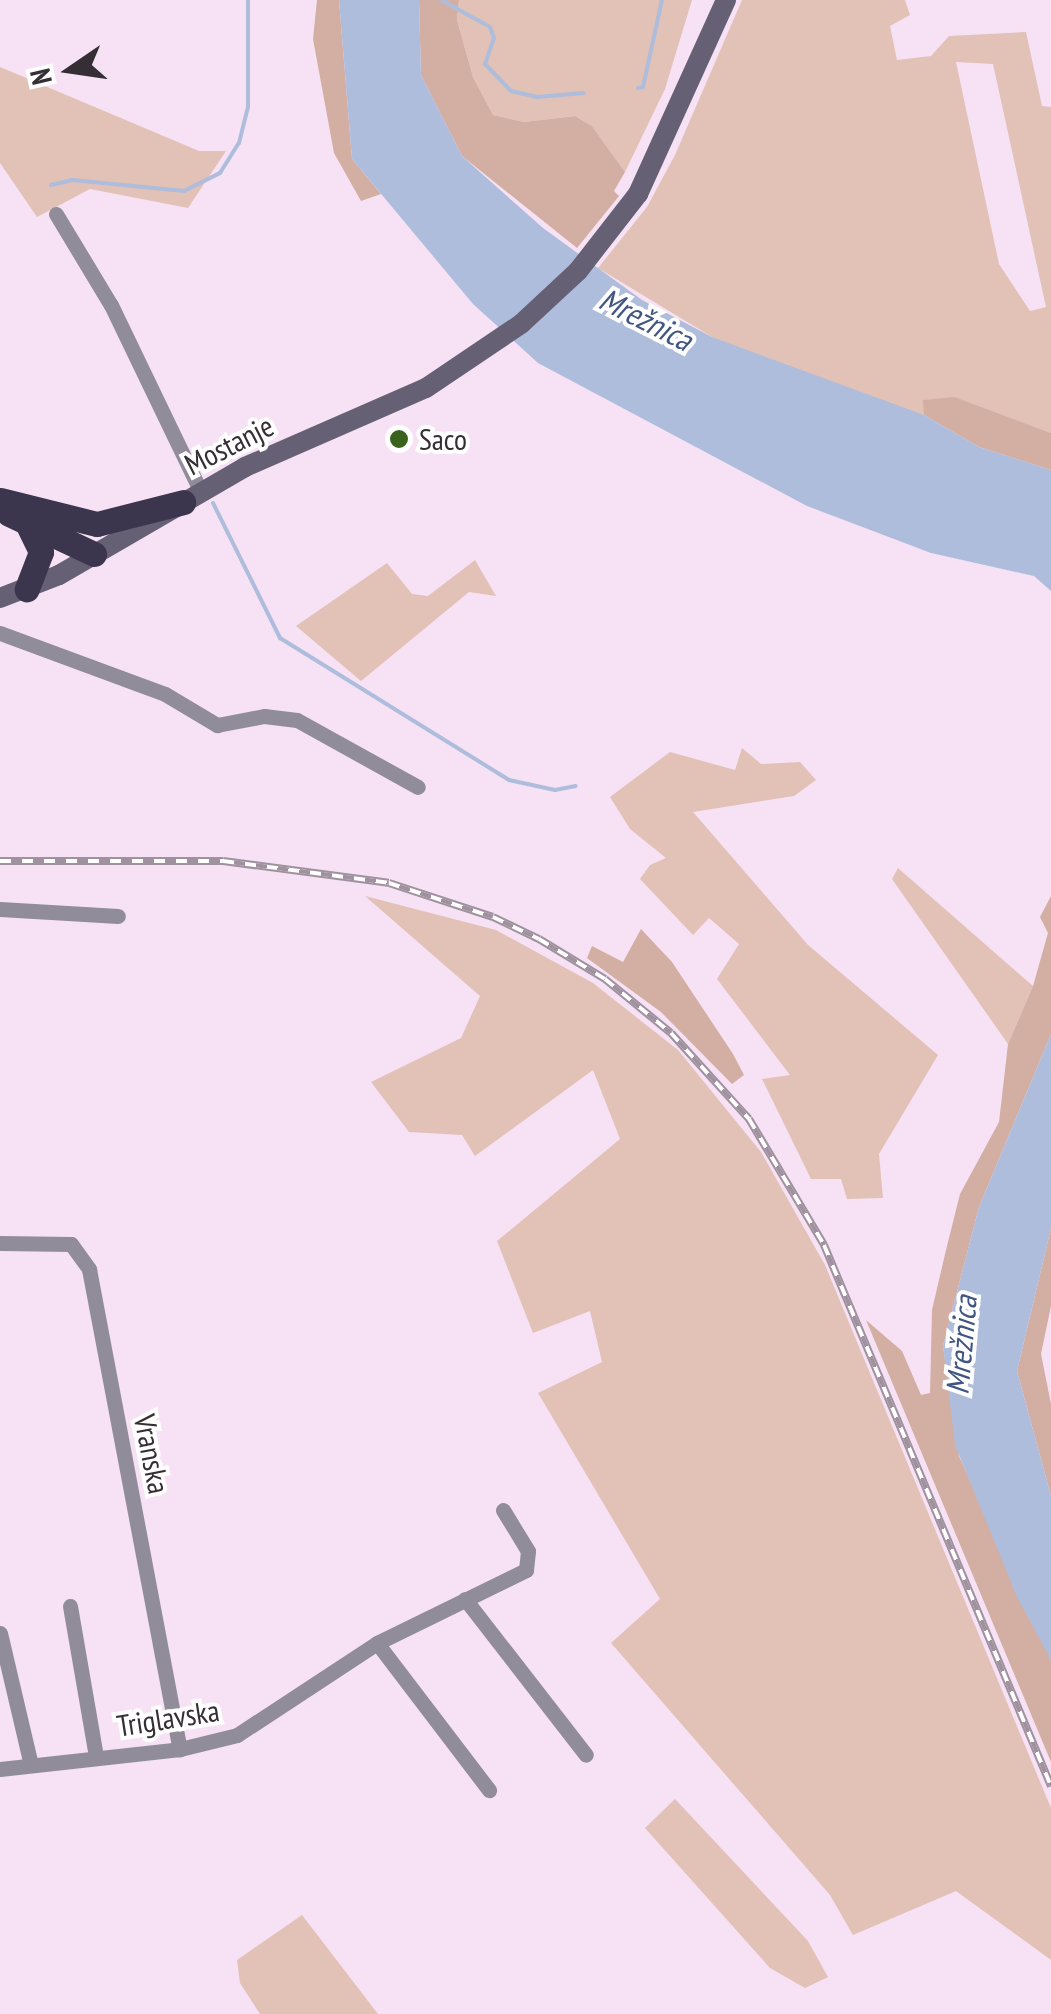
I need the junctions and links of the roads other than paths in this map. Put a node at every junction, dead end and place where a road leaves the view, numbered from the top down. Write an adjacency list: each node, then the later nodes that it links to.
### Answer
1 (710, 0): 3 (main road)
2 (726, 0): 3 (main road)
3 (699, 59): 5 (main road, Mostanje)
4 (56, 214): 5 (street)
5 (192, 497): 9 (highway); 10 (main road, Mostanje)
6 (0, 500): 9 (highway)
7 (0, 509): 8 (highway)
8 (26, 523): 10 (highway); 11 (highway)
9 (82, 523): 10 (highway)
10 (94, 554): 11 (main road, Mostanje)
11 (27, 589): 12 (main road, Mostanje)
12 (0, 598)
13 (0, 632): 14 (street)
14 (418, 787)
15 (0, 908): 16 (street)
16 (118, 916)
17 (0, 1243): 23 (street, Vranska)
18 (503, 1510): 19 (street, Triglavska)
19 (465, 1599): 22 (street, Triglavska); 24 (street)
20 (70, 1606): 25 (street)
21 (0, 1633): 26 (street)
22 (377, 1643): 23 (street, Triglavska); 28 (street)
23 (180, 1749): 25 (street, Triglavska)
24 (586, 1755)
25 (96, 1756): 26 (street, Triglavska)
26 (30, 1761): 27 (street, Triglavska)
27 (0, 1768)
28 (489, 1790)

